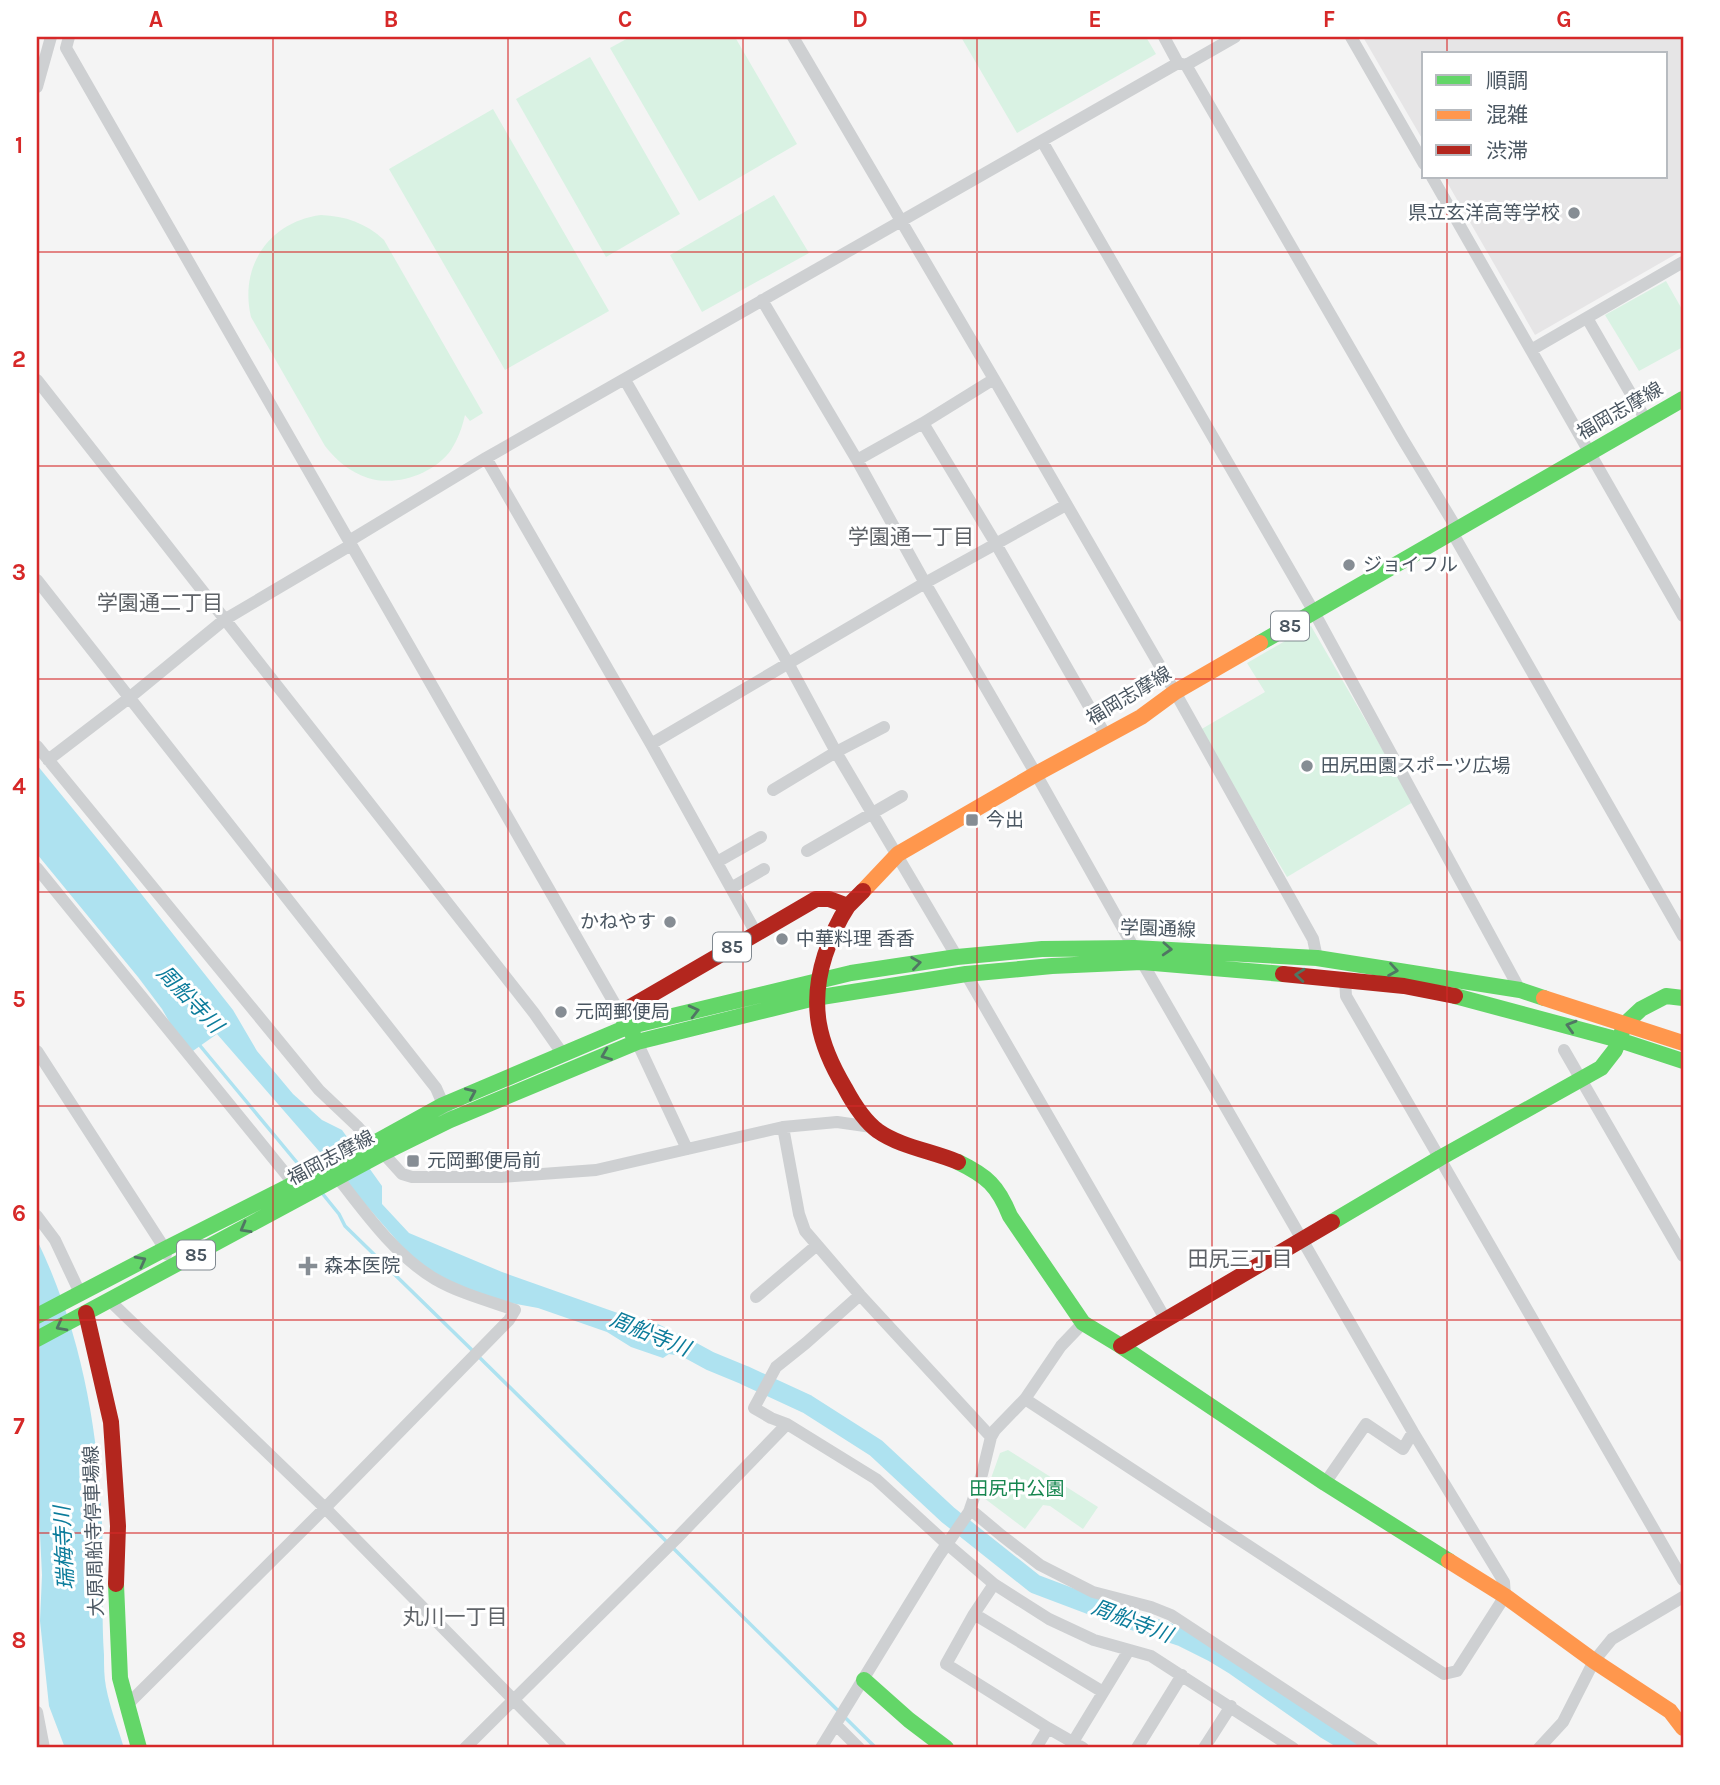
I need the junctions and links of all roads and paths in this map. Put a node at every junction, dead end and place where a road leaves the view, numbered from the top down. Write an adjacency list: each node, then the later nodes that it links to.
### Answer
1 (51, 37): 8 (street)
2 (69, 37): 28 (street)
3 (793, 37): 12 (street)
4 (1164, 37): 7 (street)
5 (1235, 37): 7 (street)
6 (1351, 37): 10 (street)
7 (1182, 64): 9 (street); 27 (street)
8 (37, 87)
9 (1042, 141): 12 (street); 32 (street)
10 (1422, 161)
11 (1433, 178): 16 (street)
12 (901, 221): 14 (street); 17 (street)
13 (1683, 262): 15 (street)
14 (762, 300): 19 (street); 25 (street)
15 (1587, 318): 16 (street); 21 (street)
16 (1531, 350): 23 (street)
17 (994, 379): 22 (street); 26 (street)
18 (37, 380): 34 (street)
19 (625, 380): 24 (street); 35 (street)
20 (1683, 399): 21 (street, 福岡志摩線 / 85)
21 (1646, 420): 23 (street, 福岡志摩線 / 85)
22 (923, 423): 25 (street); 29 (street)
23 (1590, 453): 27 (street, 福岡志摩線 / 85); 33 (street)
24 (486, 458): 28 (street); 40 (street)
25 (857, 460): 31 (street)
26 (1066, 505): 29 (street); 36 (street)
27 (1454, 530): 32 (street, 福岡志摩線 / 85); 57 (street)
28 (350, 543): 34 (street); 68 (street)
29 (996, 544): 31 (street); 39 (street)
30 (37, 580): 37 (street)
31 (925, 583): 35 (street); 44 (street)
32 (1314, 612): 36 (street, 福岡志摩線 / 85); 65 (street)
33 (1683, 616)
34 (225, 620): 37 (street); 75 (street)
35 (788, 663): 40 (street); 42 (street)
36 (1175, 692): 39 (street, 福岡志摩線 / 85); 60 (street)
37 (129, 698): 43 (street); 78 (street)
38 (884, 727): 42 (street)
39 (1106, 736): 44 (street, 福岡志摩線 / 85)
40 (651, 744): 51 (street)
41 (37, 746): 43 (street)
42 (836, 751): 45 (street); 47 (street)
43 (48, 760): 81 (street)
44 (1036, 774): 50 (street, 福岡志摩線 / 85); 58 (street)
45 (773, 790)
46 (902, 796): 47 (street)
47 (872, 814): 49 (street); 50 (street)
48 (761, 837): 51 (street)
49 (807, 851)
50 (898, 854): 55 (street, 福岡志摩線 / 85); 59 (street)
51 (716, 862): 54 (street)
52 (37, 868): 85 (street)
53 (764, 869): 54 (street)
54 (731, 888): 56 (street)
55 (848, 906): 56 (street, 福岡志摩線 / 85); 64 (street)
56 (756, 933): 68 (street, 福岡志摩線 / 85)
57 (1683, 936)
58 (1134, 948): 59 (street, 学園通線); 60 (street, 学園通線, one-way to 60)
59 (957, 957): 64 (street, 学園通線, one-way to 59)
60 (1317, 958): 65 (street, 学園通線, one-way to 65)
61 (1142, 962): 62 (street, 学園通線); 63 (street, 学園通線, one-way to 61); 87 (street)
62 (966, 974): 66 (street, 学園通線); 98 (street)
63 (1345, 979): 70 (street, 学園通線, one-way to 63); 83 (street)
64 (818, 981): 66 (street); 68 (street, 学園通線, one-way to 64)
65 (1520, 990): 69 (street, 学園通線)
66 (815, 998): 71 (street, 学園通線); 80 (street)
67 (1683, 998): 69 (street)
68 (624, 1020): 71 (street); 75 (street, 福岡志摩線 / 85)
69 (1625, 1024): 70 (street); 72 (street, 学園通線)
70 (1619, 1040): 76 (street, 学園通線); 77 (street)
71 (637, 1042): 78 (street, 福岡志摩線 / 85, one-way to 78); 82 (street)
72 (1683, 1043)
73 (1563, 1050): 77 (street)
74 (37, 1051): 89 (street)
75 (562, 1054): 78 (street, 福岡志摩線 / 85, one-way to 75)
76 (1683, 1061)
77 (1581, 1080): 83 (street); 90 (street)
78 (447, 1113): 81 (street, 福岡志摩線 / 85)
79 (783, 1127): 80 (street); 82 (street); 88 (street)
80 (872, 1127): 99 (street)
81 (374, 1148): 82 (street); 84 (street, 福岡志摩線 / 85); 85 (street, 85)
82 (687, 1149)
83 (1440, 1158): 87 (street); 110 (street)
84 (338, 1178): 85 (street, 福岡志摩線 / 85); 107 (street)
85 (300, 1190): 89 (street, 福岡志摩線 / 85); 91 (street, 福岡志摩線 / 85, one-way to 91)
86 (37, 1216): 92 (street)
87 (1301, 1238): 98 (street); 104 (street)
88 (817, 1245): 93 (street); 94 (street)
89 (165, 1249): 91 (street); 92 (street, 福岡志摩線 / 85, one-way to 89)
90 (1683, 1256)
91 (167, 1270): 95 (street, 福岡志摩線 / 85)
92 (80, 1293): 97 (street, 福岡志摩線 / 85)
93 (860, 1295): 103 (street); 105 (street)
94 (756, 1297)
95 (110, 1301): 96 (street, 福岡志摩線 / 85); 107 (street)
96 (86, 1313): 100 (street, 福岡志摩線 / 85, one-way to 100); 121 (street, 大原周船寺停車場線)
97 (37, 1316)
98 (1166, 1320): 101 (street)
99 (1083, 1323): 101 (street); 102 (street)
100 (37, 1339)
101 (1121, 1346): 106 (street)
102 (1024, 1399): 105 (street); 112 (street)
103 (787, 1424): 109 (street); 120 (street)
104 (1413, 1433): 106 (street); 112 (street)
105 (991, 1437): 108 (street)
106 (1325, 1483): 112 (street)
107 (325, 1508): 120 (street); 121 (street)
108 (970, 1510): 109 (street); 139 (street)
109 (949, 1542): 111 (street); 118 (street)
110 (1683, 1580)
111 (994, 1584): 114 (street); 115 (street)
112 (1505, 1595): 116 (street)
113 (1683, 1597): 116 (street)
114 (974, 1614): 119 (street); 125 (street)
115 (1129, 1650): 117 (street); 119 (street)
116 (1594, 1661): 126 (street); 140 (street)
117 (1182, 1675): 122 (street); 136 (street)
118 (864, 1680): 124 (street); 134 (street)
119 (1102, 1692): 127 (street)
120 (513, 1699): 130 (street); 131 (street)
121 (127, 1705): 129 (street, 大原周船寺停車場線)
122 (1231, 1706): 137 (street); 138 (street)
123 (37, 1712): 128 (street)
124 (836, 1725): 132 (street); 133 (street)
125 (1048, 1728): 127 (street); 135 (street)
126 (1683, 1728)
127 (1078, 1745)
128 (44, 1748)
129 (139, 1748)
130 (465, 1748)
131 (561, 1748)
132 (821, 1748)
133 (859, 1748)
134 (946, 1748)
135 (1036, 1748)
136 (1137, 1748)
137 (1204, 1748)
138 (1293, 1748)
139 (1373, 1748)
140 (1539, 1748)

